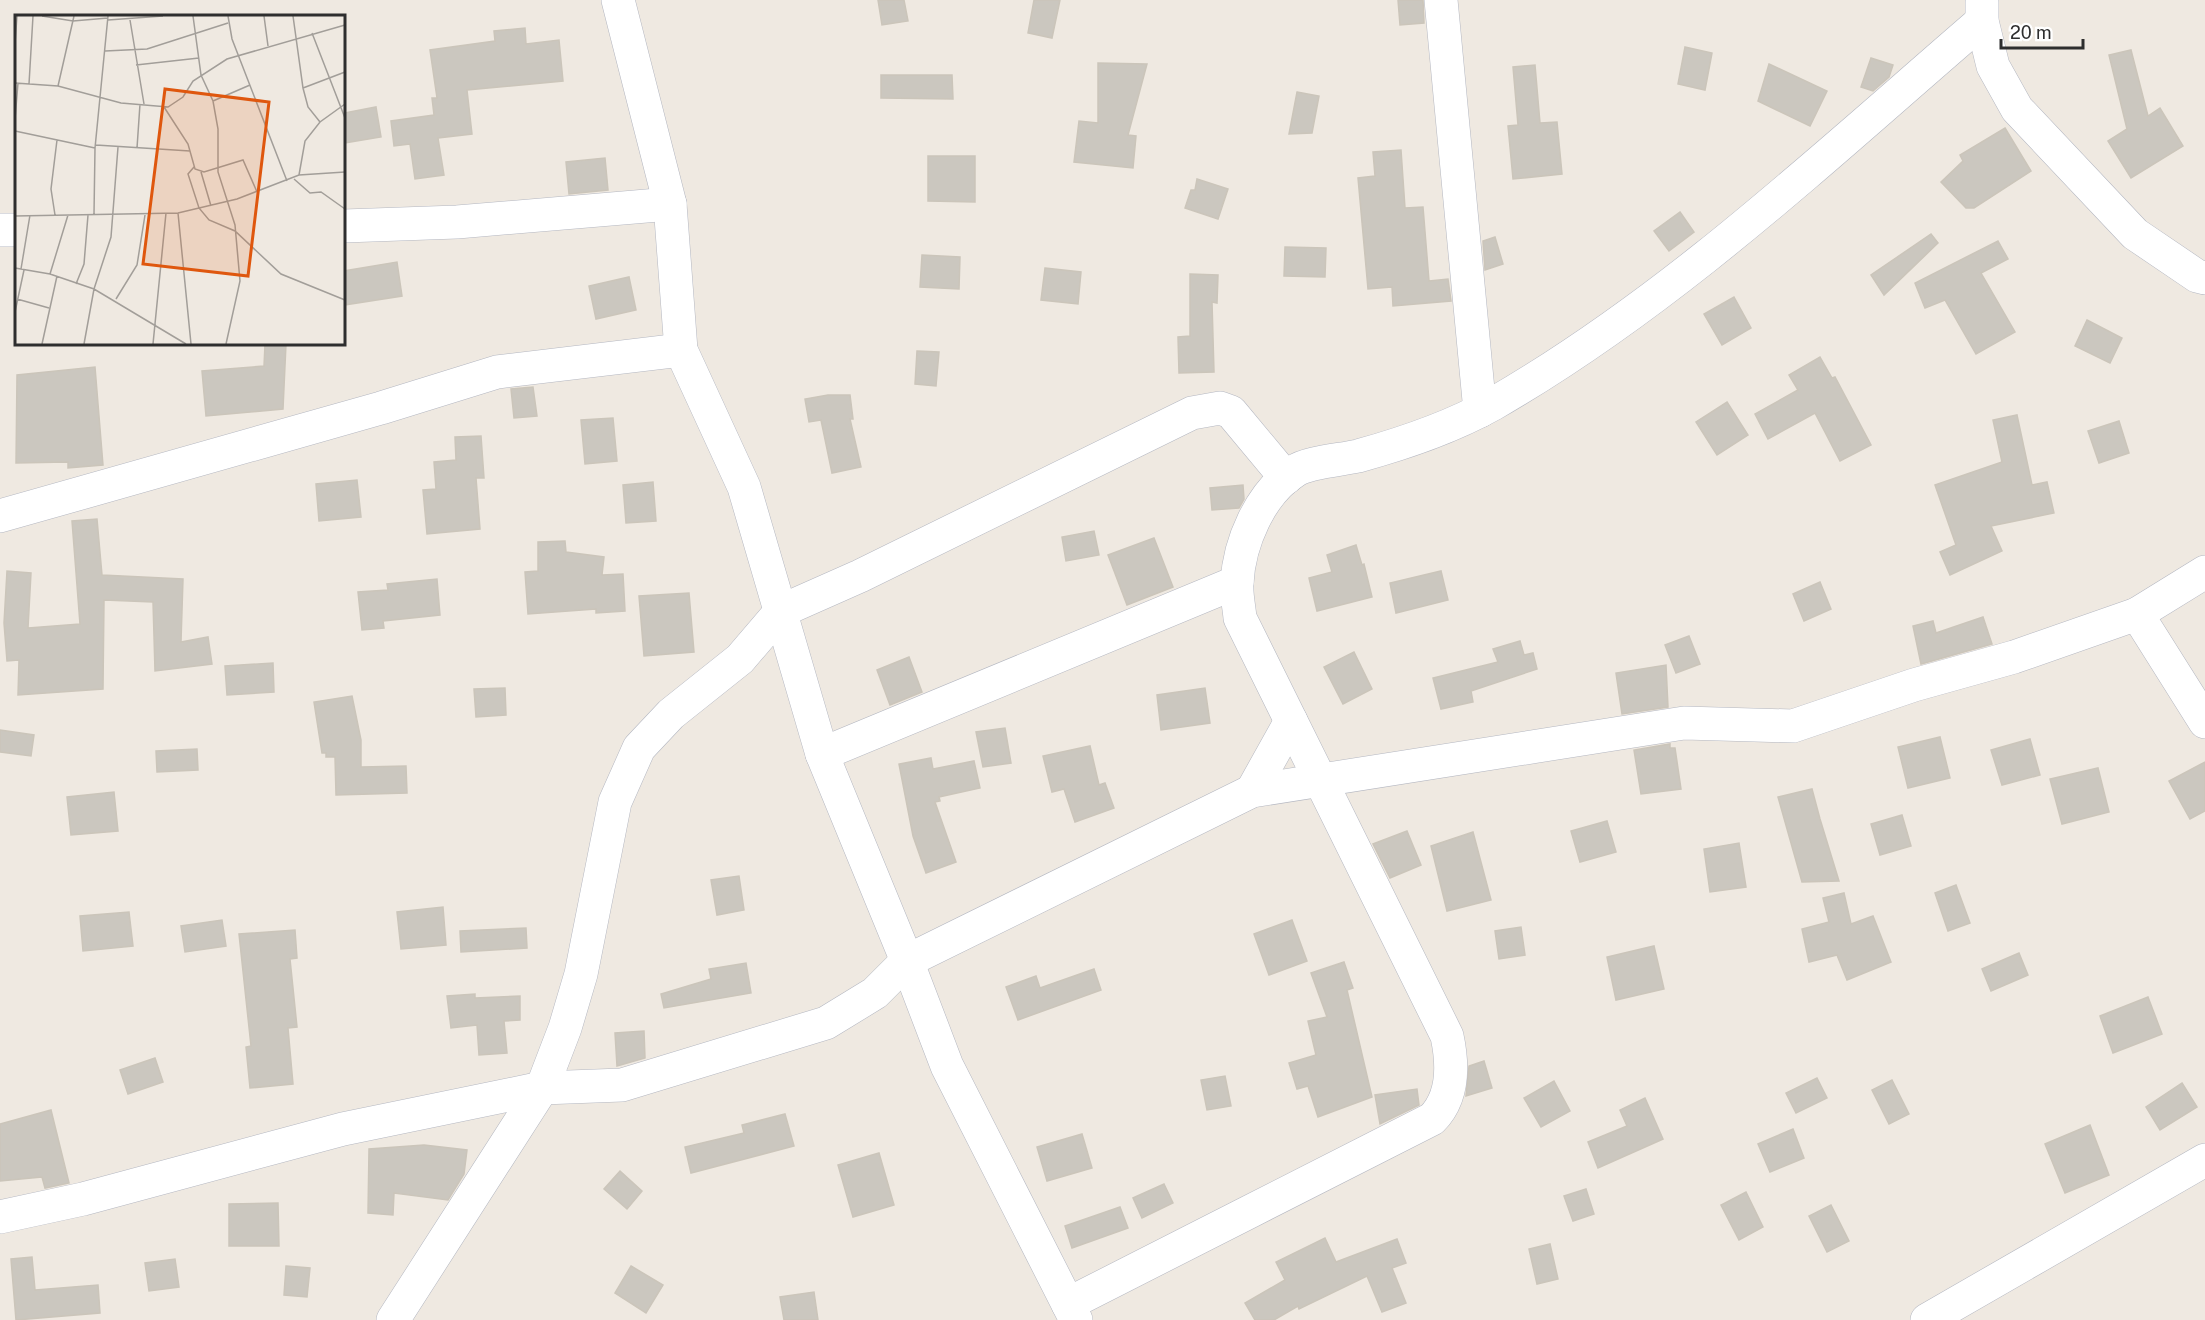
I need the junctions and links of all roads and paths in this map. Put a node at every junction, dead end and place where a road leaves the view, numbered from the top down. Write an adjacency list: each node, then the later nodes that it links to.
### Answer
1 (618, 0): 4 (street)
2 (1441, 0): 8 (street)
3 (1982, 11): 6 (street); 8 (street)
4 (670, 204): 5 (street); 7 (street)
5 (345, 226)
6 (2205, 278)
7 (681, 350): 10 (street); 13 (street)
8 (1480, 411): 9 (street)
9 (1286, 478): 12 (street); 13 (street)
10 (0, 516)
11 (2205, 572): 14 (street)
12 (1237, 582): 15 (street); 17 (street)
13 (781, 611): 17 (street); 21 (street)
14 (2137, 614): 16 (street); 18 (street)
15 (1292, 721): 18 (street); 19 (street)
16 (2205, 722)
17 (822, 754): 20 (street)
18 (1322, 781): 19 (street); 24 (street)
19 (1252, 791): 20 (street)
20 (908, 961): 21 (street); 24 (street)
21 (542, 1088): 23 (street); 25 (street)
22 (2205, 1160): 26 (street)
23 (0, 1217)
24 (1072, 1312)
25 (393, 1320)
26 (1927, 1320)

